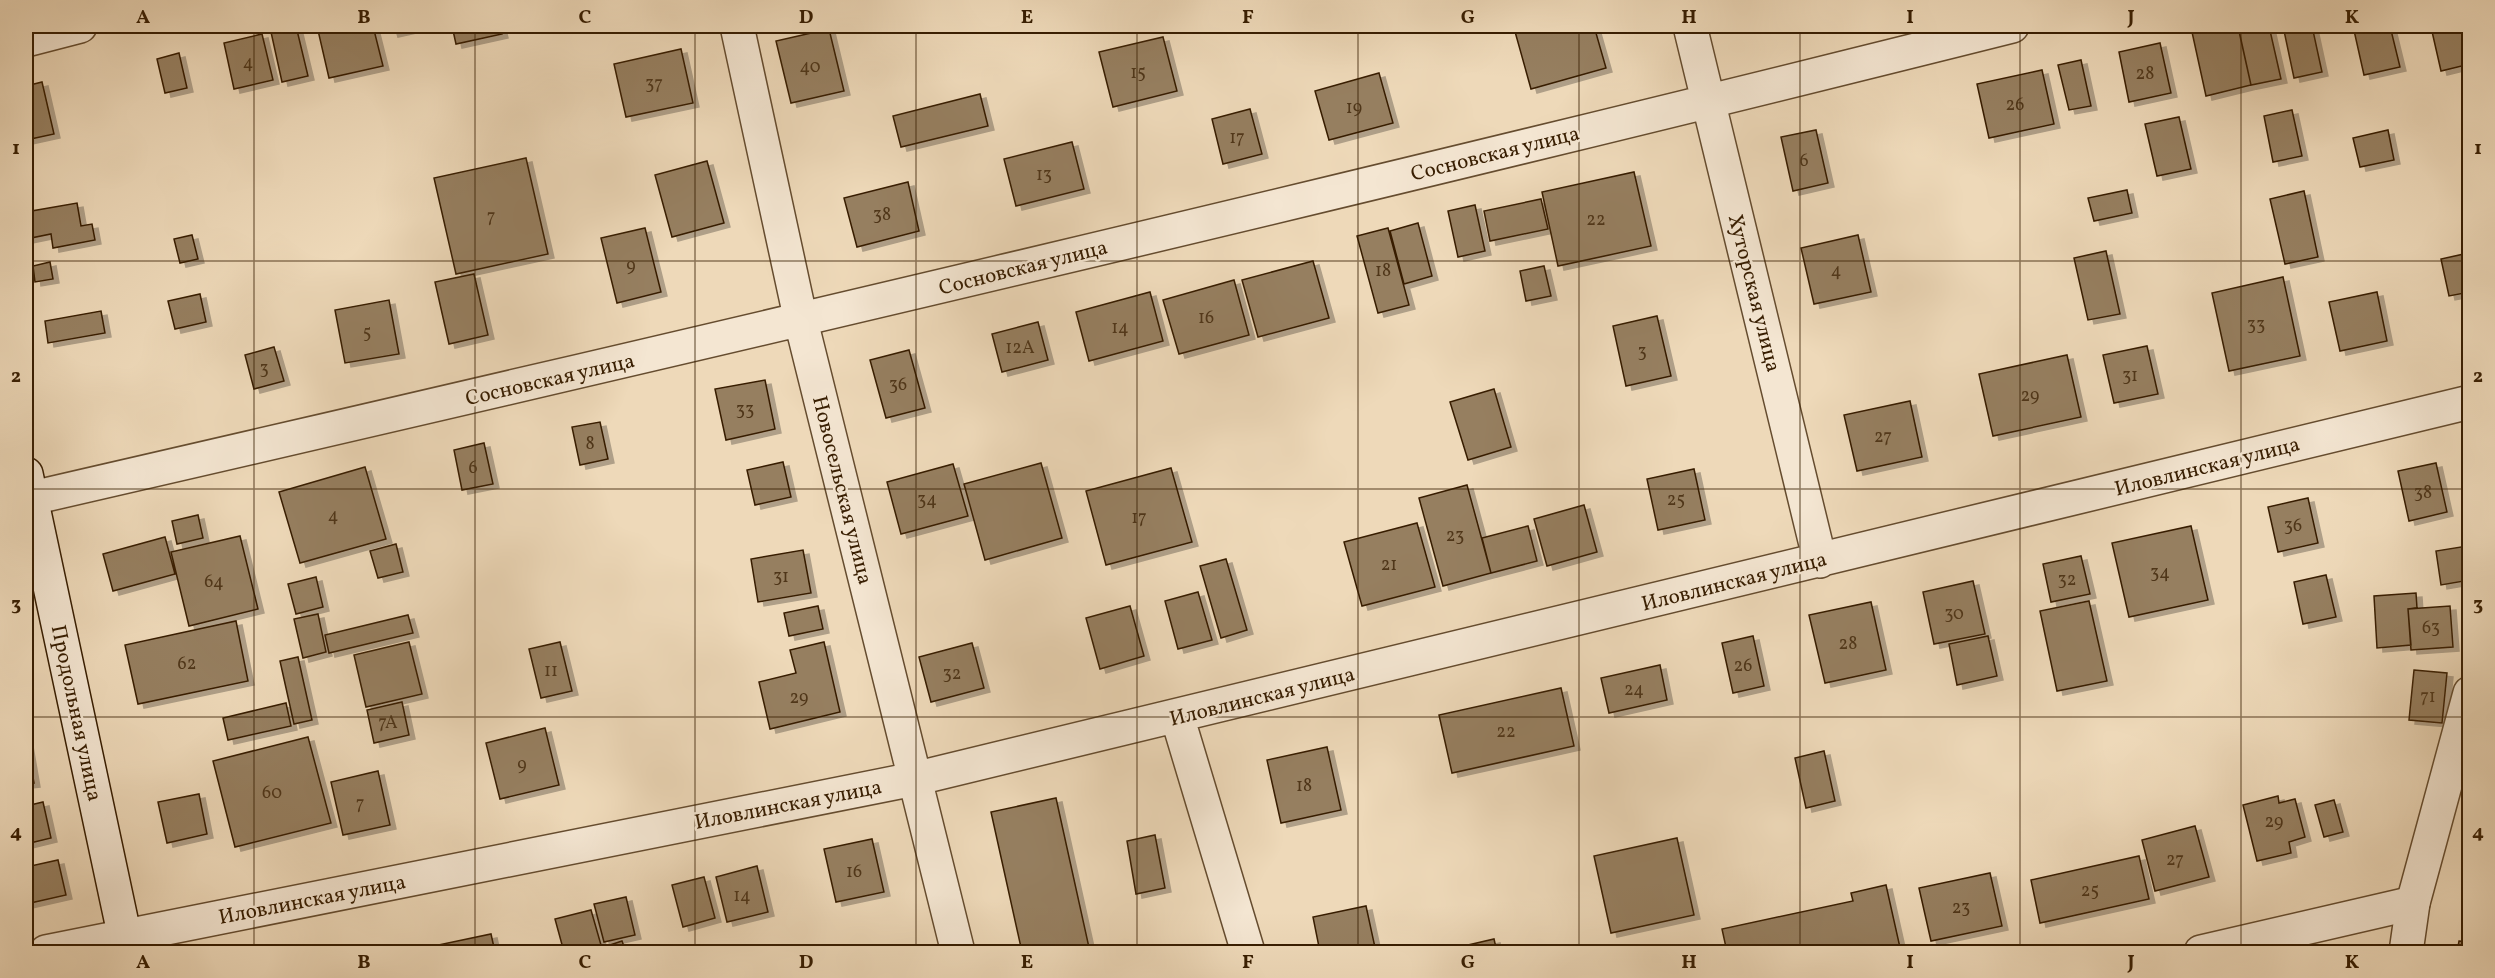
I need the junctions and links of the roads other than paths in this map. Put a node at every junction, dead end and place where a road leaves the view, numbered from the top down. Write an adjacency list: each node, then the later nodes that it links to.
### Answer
1 (81, 26): 5 (street)
2 (737, 26): 7 (street, Новосельская улица)
3 (1690, 26): 6 (street, Хуторская улица)
4 (2012, 26): 6 (street, Сосновская улица)
5 (26, 40)
6 (1709, 102): 7 (street, Сосновская улица); 10 (street, Хуторская улица)
7 (801, 321): 9 (street, Сосновская улица); 13 (street, Новосельская улица)
8 (2469, 402): 10 (street, Иловлинская улица)
9 (28, 486): 15 (street, Продольная улица)
10 (1820, 561): 12 (street, Иловлинская улица)
11 (2469, 693): 14 (street)
12 (1177, 716): 13 (street, Иловлинская улица); 18 (street)
13 (914, 779): 15 (street, Иловлинская улица); 17 (street, Новосельская улица)
14 (2414, 903): 19 (street); 20 (street)
15 (126, 944): 16 (street, Иловлинская улица)
16 (46, 952)
17 (958, 952)
18 (1248, 952)
19 (2201, 952)
20 (2406, 952)

